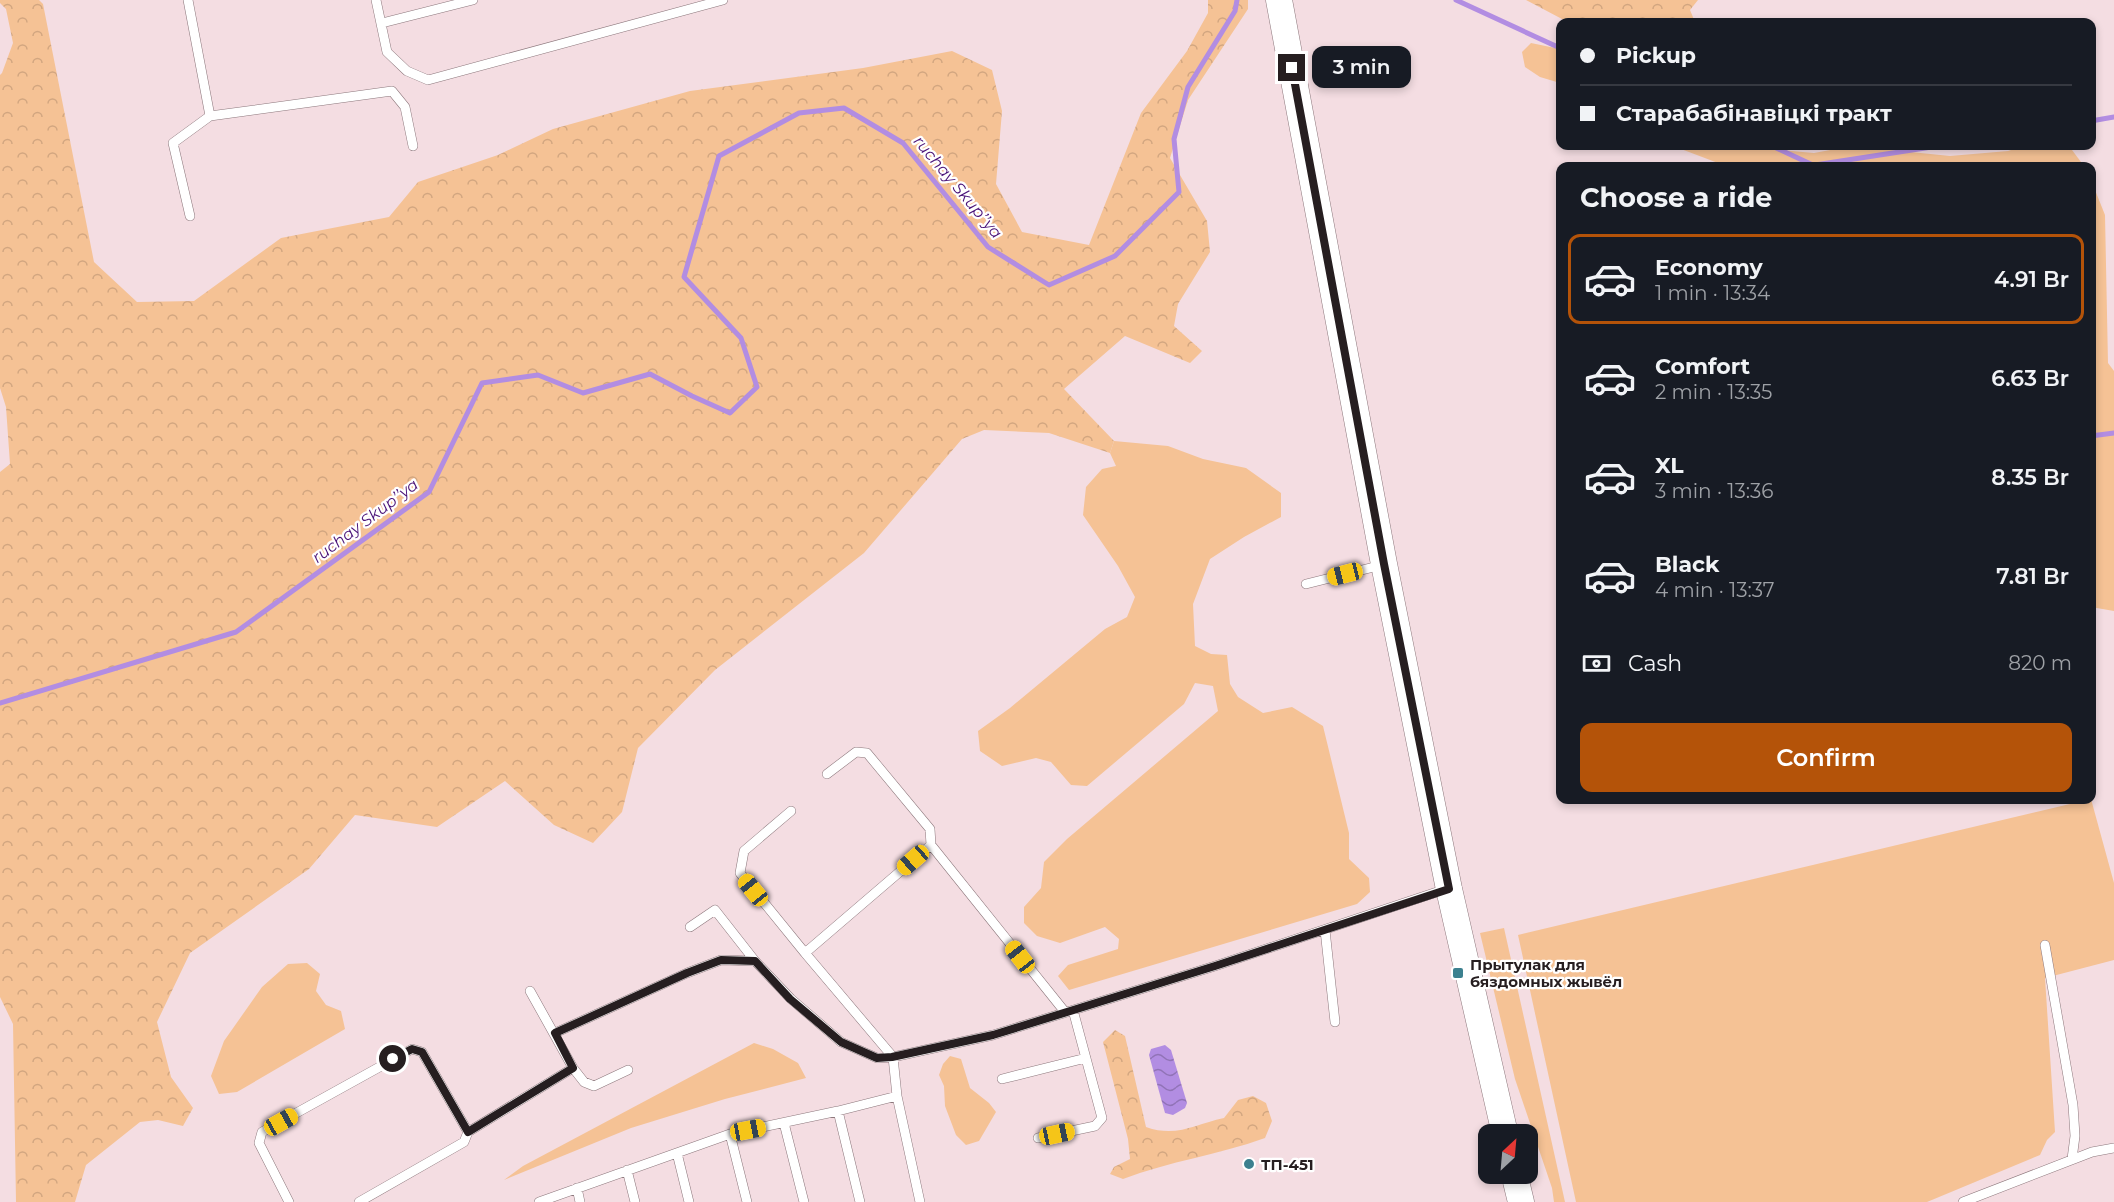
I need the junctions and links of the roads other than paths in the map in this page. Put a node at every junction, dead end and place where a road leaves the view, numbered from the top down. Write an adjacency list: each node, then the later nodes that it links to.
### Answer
1 (188, 0): 7 (lane)
2 (376, 0): 6 (lane)
3 (473, 0): 6 (lane)
4 (723, 0): 6 (lane)
5 (1279, 0): 10 (street)
6 (382, 23)
7 (210, 116): 8 (lane); 9 (lane)
8 (413, 146)
9 (190, 216)
10 (1384, 564): 11 (lane); 15 (street)
11 (1306, 584)
12 (827, 774): 14 (lane)
13 (791, 811): 19 (lane)
14 (931, 845): 19 (lane); 22 (lane)
15 (1449, 889): 17 (lane); 33 (street)
16 (690, 927): 20 (lane)
17 (1325, 930): 22 (lane); 23 (lane)
18 (2045, 945): 39 (lane)
19 (805, 953): 25 (lane)
20 (755, 961): 24 (lane); 25 (lane)
21 (530, 991): 24 (lane)
22 (1069, 1011): 25 (lane); 26 (lane)
23 (1335, 1022)
24 (555, 1033): 27 (lane)
25 (892, 1057): 30 (lane)
26 (1086, 1058): 29 (lane); 36 (lane)
27 (573, 1068): 28 (lane); 34 (lane)
28 (628, 1070)
29 (1002, 1079)
30 (897, 1096): 31 (lane); 52 (lane)
31 (838, 1111): 32 (lane); 51 (lane)
32 (784, 1123): 35 (lane); 50 (lane)
33 (1503, 1124)
34 (468, 1132): 43 (lane); 44 (lane)
35 (730, 1134): 38 (lane); 49 (lane)
36 (1038, 1138)
37 (2114, 1148): 39 (lane)
38 (677, 1153): 40 (lane); 48 (lane)
39 (2072, 1160): 54 (lane)
40 (627, 1170): 42 (lane); 47 (lane)
41 (1517, 1184): 53 (street)
42 (577, 1188): 45 (lane); 46 (lane)
43 (289, 1202)
44 (359, 1202)
45 (539, 1202)
46 (580, 1202)
47 (635, 1202)
48 (689, 1202)
49 (747, 1202)
50 (804, 1202)
51 (860, 1202)
52 (920, 1202)
53 (1521, 1202)
54 (1963, 1202)

